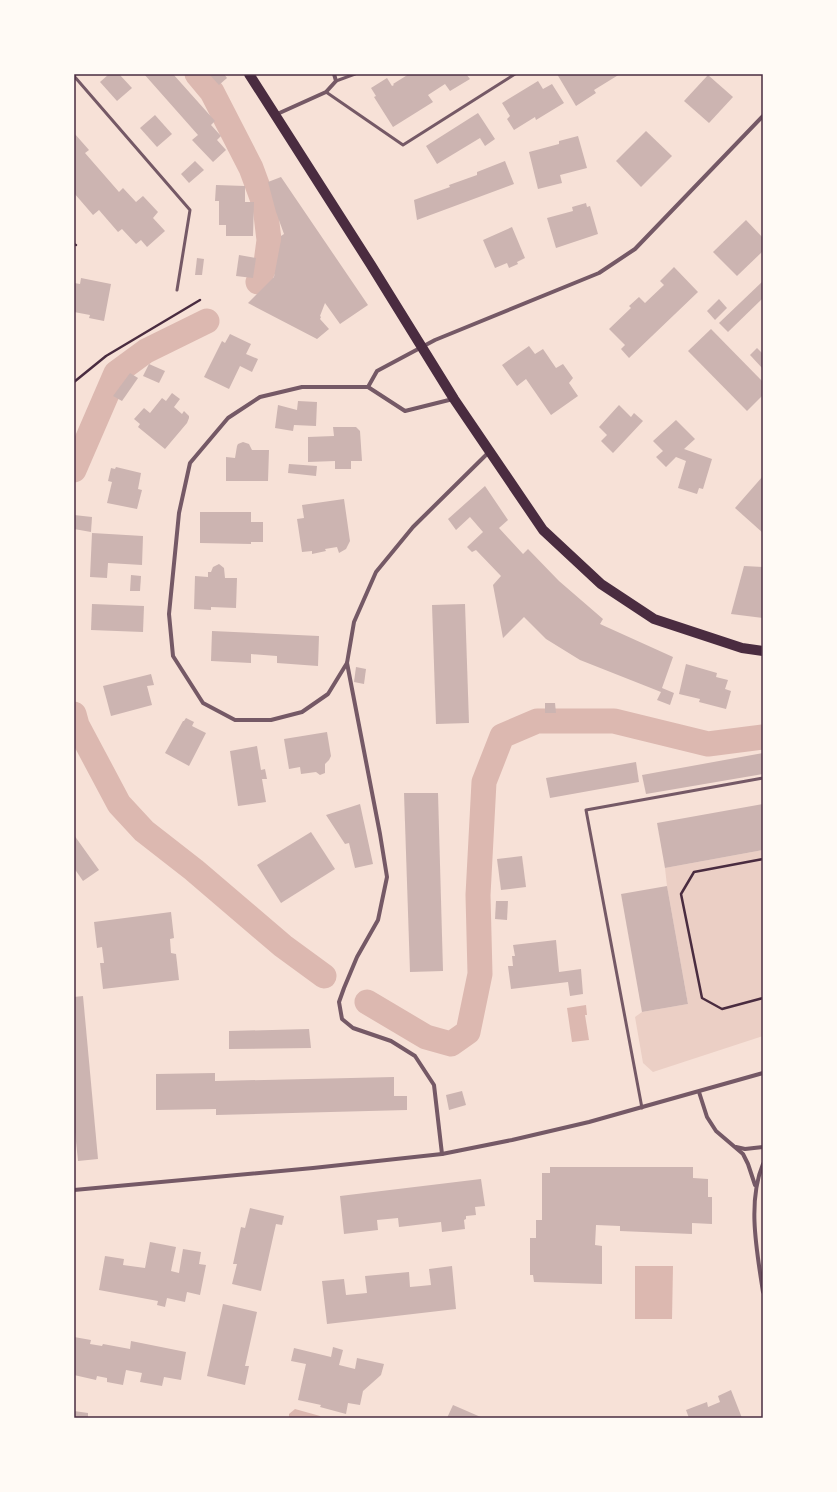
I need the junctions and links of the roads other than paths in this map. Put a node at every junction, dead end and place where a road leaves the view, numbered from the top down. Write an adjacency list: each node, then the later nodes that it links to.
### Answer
1 (249, 74): 8 (main road)
2 (334, 74): 6 (street)
3 (355, 74): 6 (lane)
4 (515, 74): 7 (lane)
5 (74, 76): 10 (lane)
6 (336, 81): 7 (street)
7 (326, 92): 8 (street)
8 (275, 115): 11 (main road)
9 (763, 116): 11 (street)
10 (177, 290)
11 (422, 347): 12 (street); 13 (main road)
12 (368, 387): 13 (street); 16 (street)
13 (454, 399): 14 (main road)
14 (489, 451): 15 (main road); 16 (street)
15 (763, 651)
16 (347, 663): 23 (street)
17 (763, 778): 20 (lane)
18 (763, 1073): 19 (street)
19 (699, 1092): 20 (street); 21 (street)
20 (642, 1108): 23 (street)
21 (733, 1146): 22 (street); 25 (street)
22 (763, 1147)
23 (442, 1154): 26 (street)
24 (763, 1164): 25 (street)
25 (756, 1185): 27 (street)
26 (74, 1190)
27 (763, 1292)

